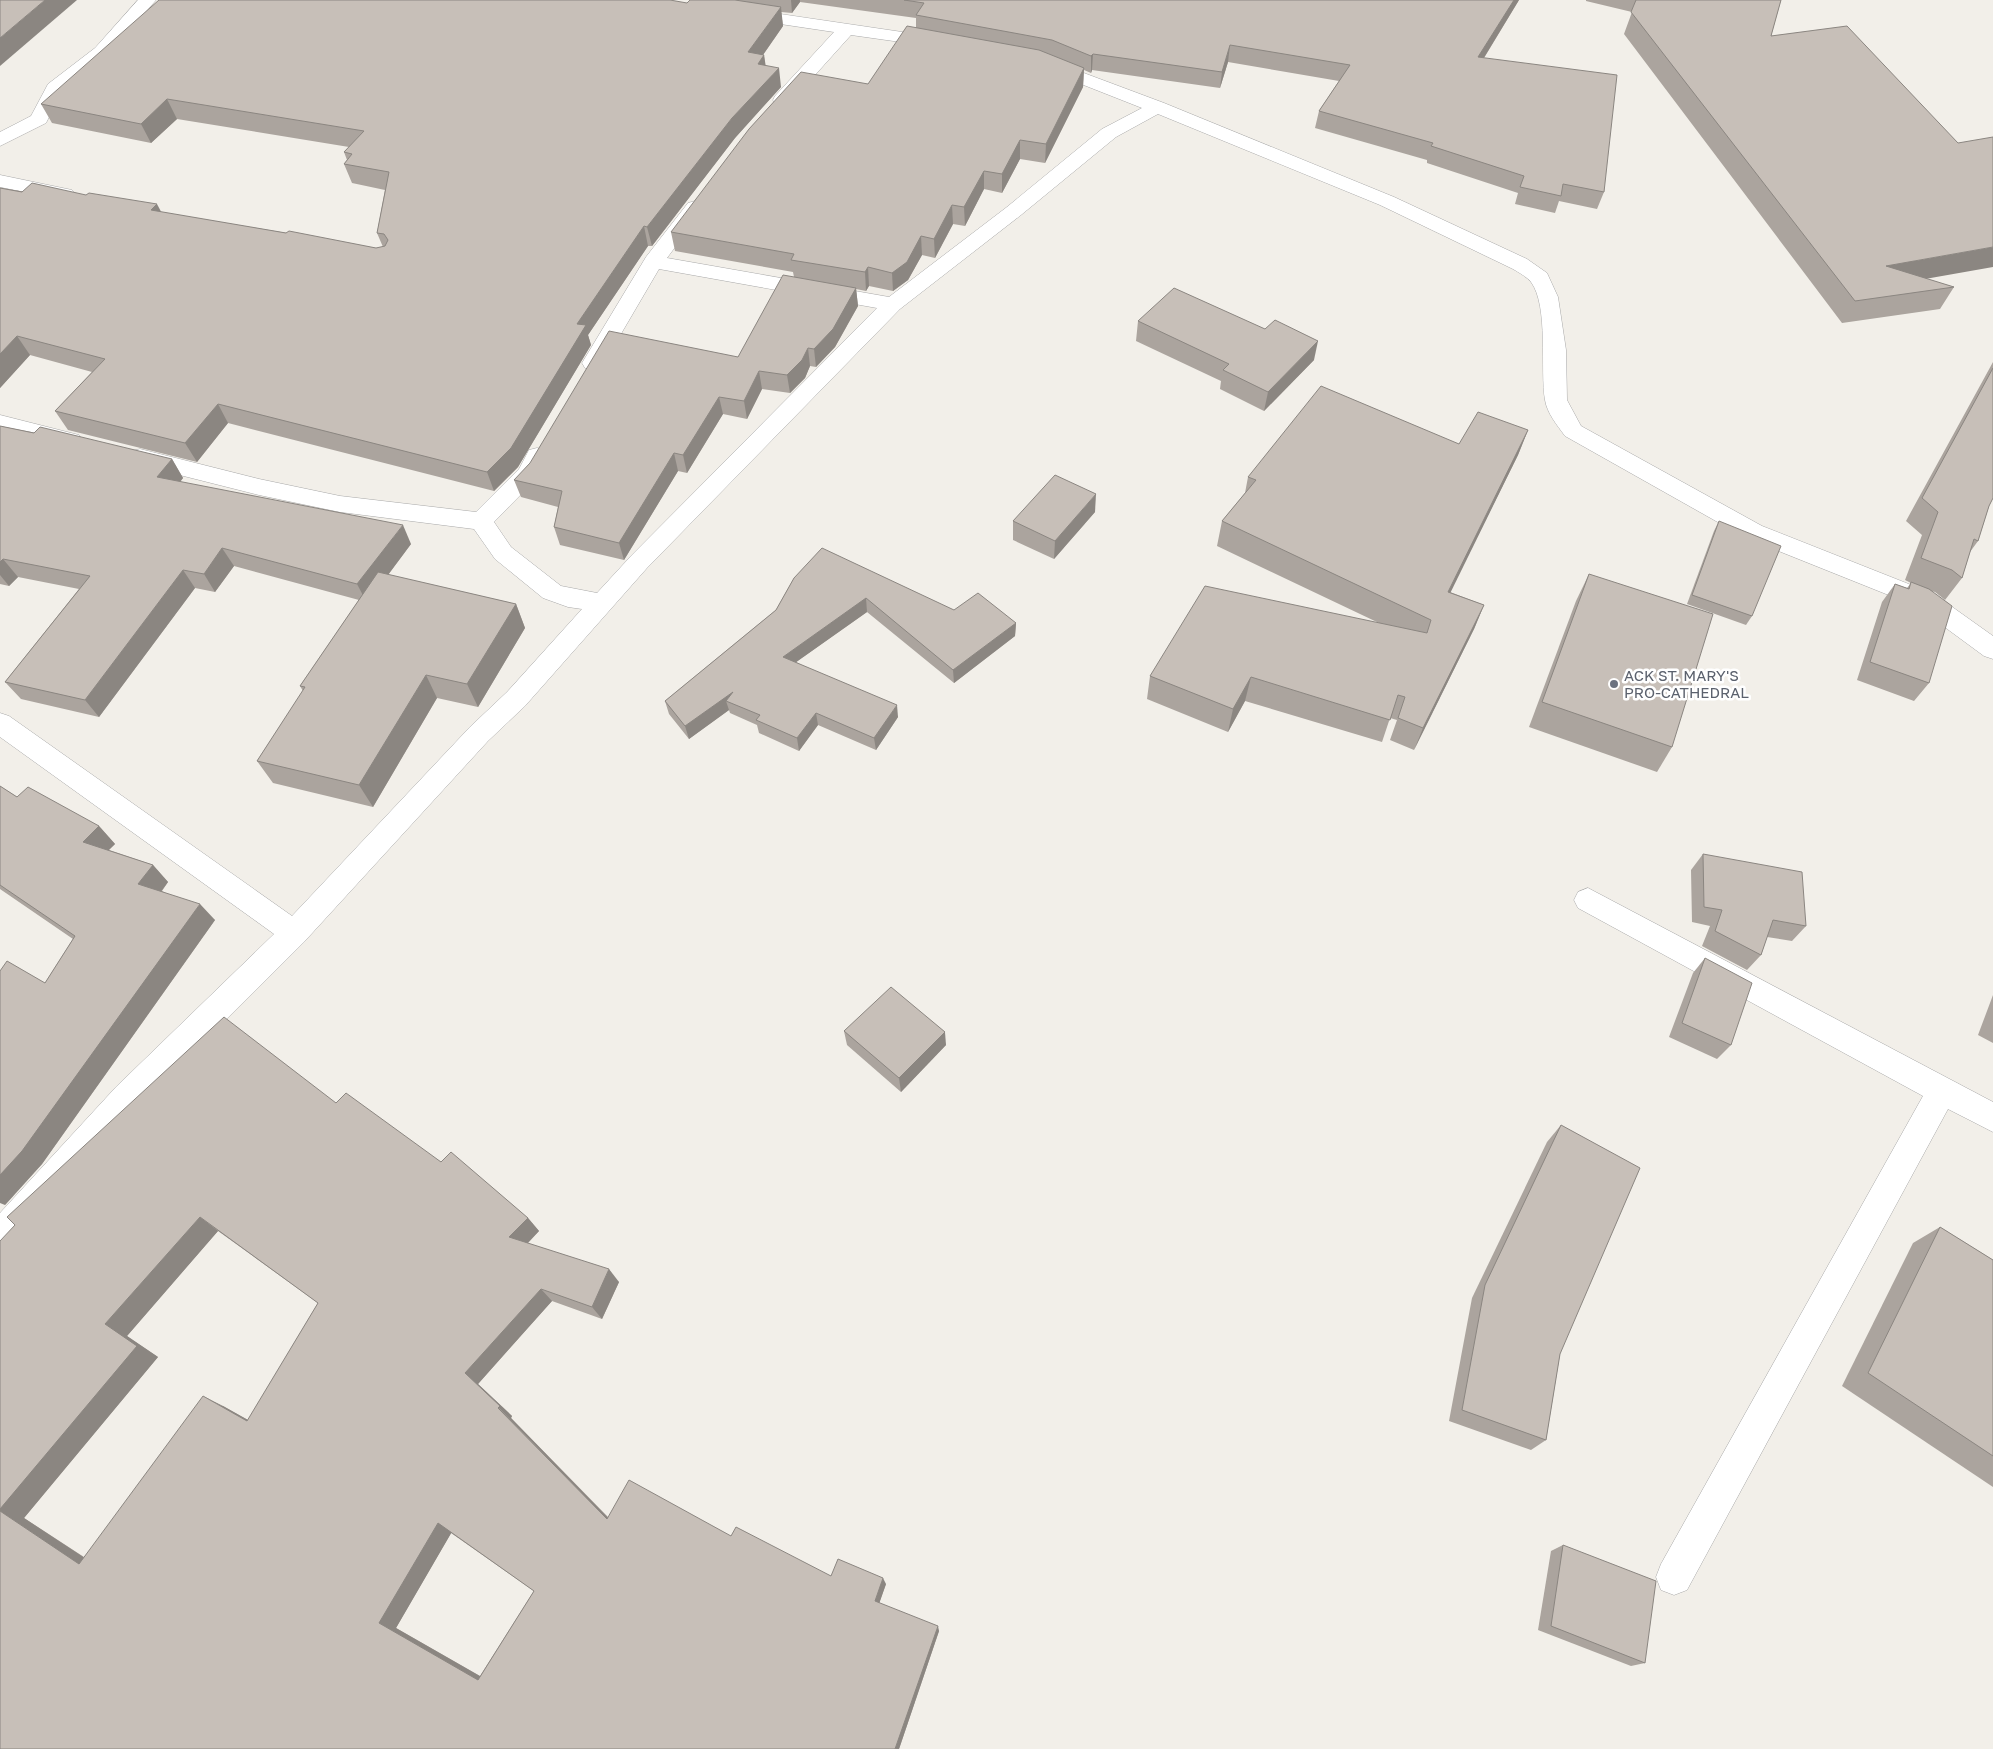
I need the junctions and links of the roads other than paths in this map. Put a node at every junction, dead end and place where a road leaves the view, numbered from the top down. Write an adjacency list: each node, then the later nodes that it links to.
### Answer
1 (147, 0): 9 (street)
2 (732, 12): 3 (street)
3 (847, 29): 4 (street); 7 (street)
4 (957, 46)
5 (1031, 60): 6 (street)
6 (1157, 107): 15 (street); 21 (street)
7 (769, 114)
8 (10, 116): 9 (street)
9 (39, 118): 10 (street)
10 (0, 140)
11 (0, 181): 13 (street)
12 (707, 191): 14 (street)
13 (84, 198)
14 (653, 262): 15 (street); 16 (street)
15 (893, 304): 20 (street)
16 (582, 381)
17 (0, 423): 19 (street)
18 (547, 440): 19 (street)
19 (481, 521): 20 (street)
20 (603, 603): 24 (street)
21 (1993, 649)
22 (0, 723): 24 (street)
23 (1588, 900): 25 (street)
24 (294, 933): 27 (street)
25 (1942, 1090): 26 (street); 28 (street)
26 (1993, 1118)
27 (0, 1236)
28 (1674, 1577)

